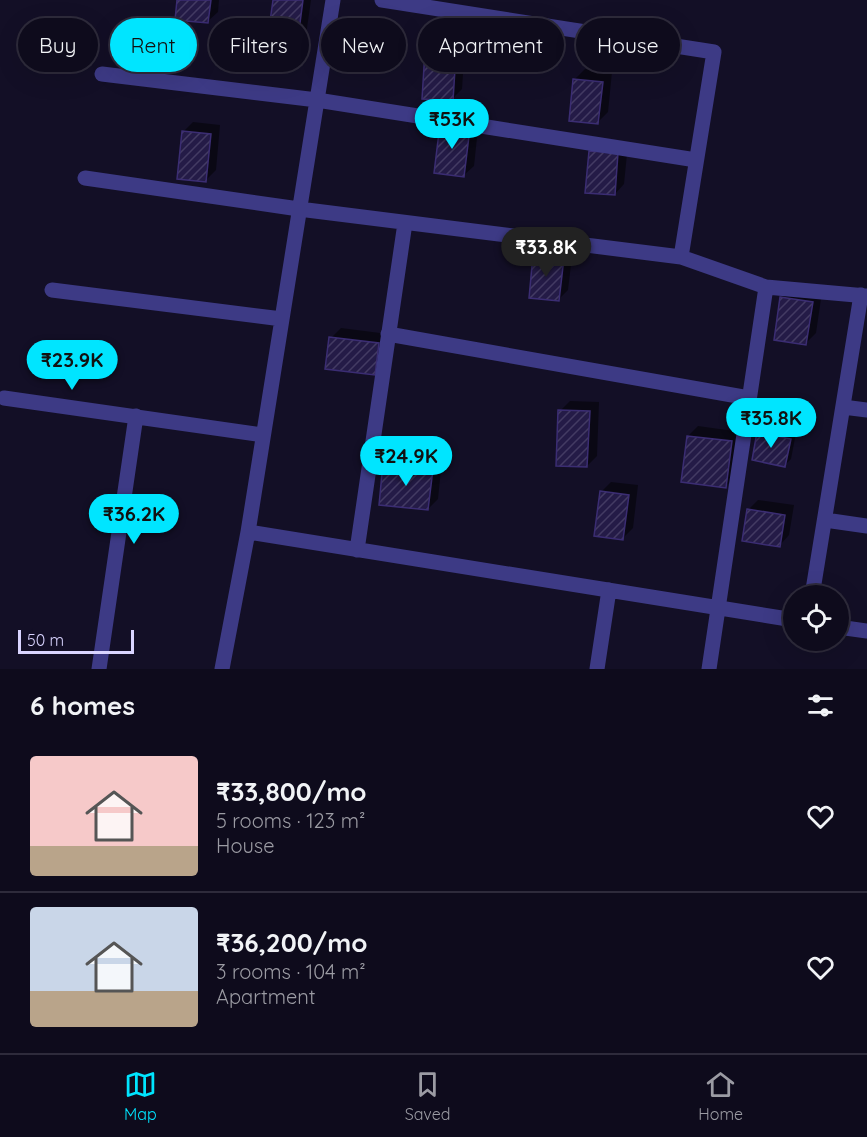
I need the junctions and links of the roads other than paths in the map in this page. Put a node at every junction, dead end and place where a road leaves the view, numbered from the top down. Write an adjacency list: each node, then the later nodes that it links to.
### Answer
1 (333, 0): 4 (street)
2 (382, 0): 5 (street)
3 (102, 74): 4 (street)
4 (317, 100): 5 (street); 7 (street)
5 (696, 160): 9 (street)
6 (85, 178): 7 (street)
7 (299, 209): 8 (street); 13 (street)
8 (405, 223): 9 (street); 14 (street)
9 (681, 257): 10 (street)
10 (766, 287): 12 (street); 16 (street)
11 (52, 290): 13 (street)
12 (864, 296): 17 (street)
13 (282, 319): 20 (street)
14 (388, 334): 16 (street); 24 (street)
15 (4, 398): 19 (street)
16 (749, 398): 27 (street)
17 (843, 406): 18 (street); 21 (street)
18 (867, 410)
19 (136, 416): 20 (street); 31 (street)
20 (263, 435): 23 (street)
21 (825, 520): 22 (street); 25 (street)
22 (867, 526)
23 (248, 532): 24 (street); 32 (street)
24 (357, 550): 26 (street)
25 (815, 585)
26 (609, 590): 27 (street); 33 (street)
27 (718, 607): 28 (street); 34 (street)
28 (783, 618)
29 (849, 629): 30 (street)
30 (867, 631)
31 (99, 669)
32 (222, 669)
33 (597, 669)
34 (709, 669)

